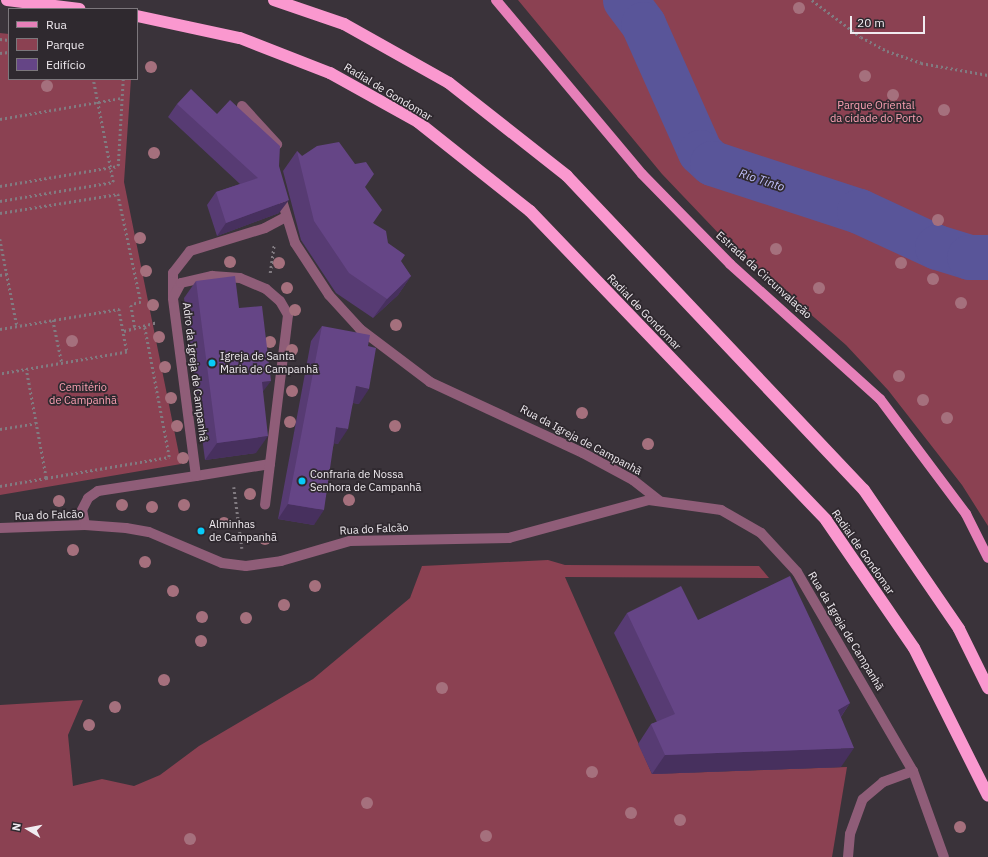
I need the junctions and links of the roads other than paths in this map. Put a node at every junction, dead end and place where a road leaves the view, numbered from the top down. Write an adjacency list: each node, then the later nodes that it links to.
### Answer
1 (7, 0): 4 (highway)
2 (274, 0): 18 (highway)
3 (496, 0): 17 (main road, Estrada da Circunvalação)
4 (71, 8)
5 (138, 16): 20 (highway, Radial de Gondomar)
6 (242, 106): 7 (street)
7 (278, 158)
8 (278, 184): 9 (street, Rua da Igreja de Campanhã)
9 (286, 217): 10 (street); 13 (street, Rua da Igreja de Campanhã)
10 (173, 298): 11 (street, Adro da Igreja de Campanhã); 12 (street, Adro da Igreja de Campanhã)
11 (270, 464): 12 (street); 14 (street, Adro da Igreja de Campanhã)
12 (196, 476): 15 (street)
13 (659, 500): 15 (street, Rua do Falcão); 19 (street, Rua da Igreja de Campanhã)
14 (265, 505)
15 (85, 525): 16 (street, Rua do Falcão)
16 (0, 528)
17 (988, 558)
18 (988, 688)
19 (912, 771): 21 (street); 22 (street, Rua da Igreja de Campanhã)
20 (988, 796)
21 (848, 857)
22 (944, 857)

